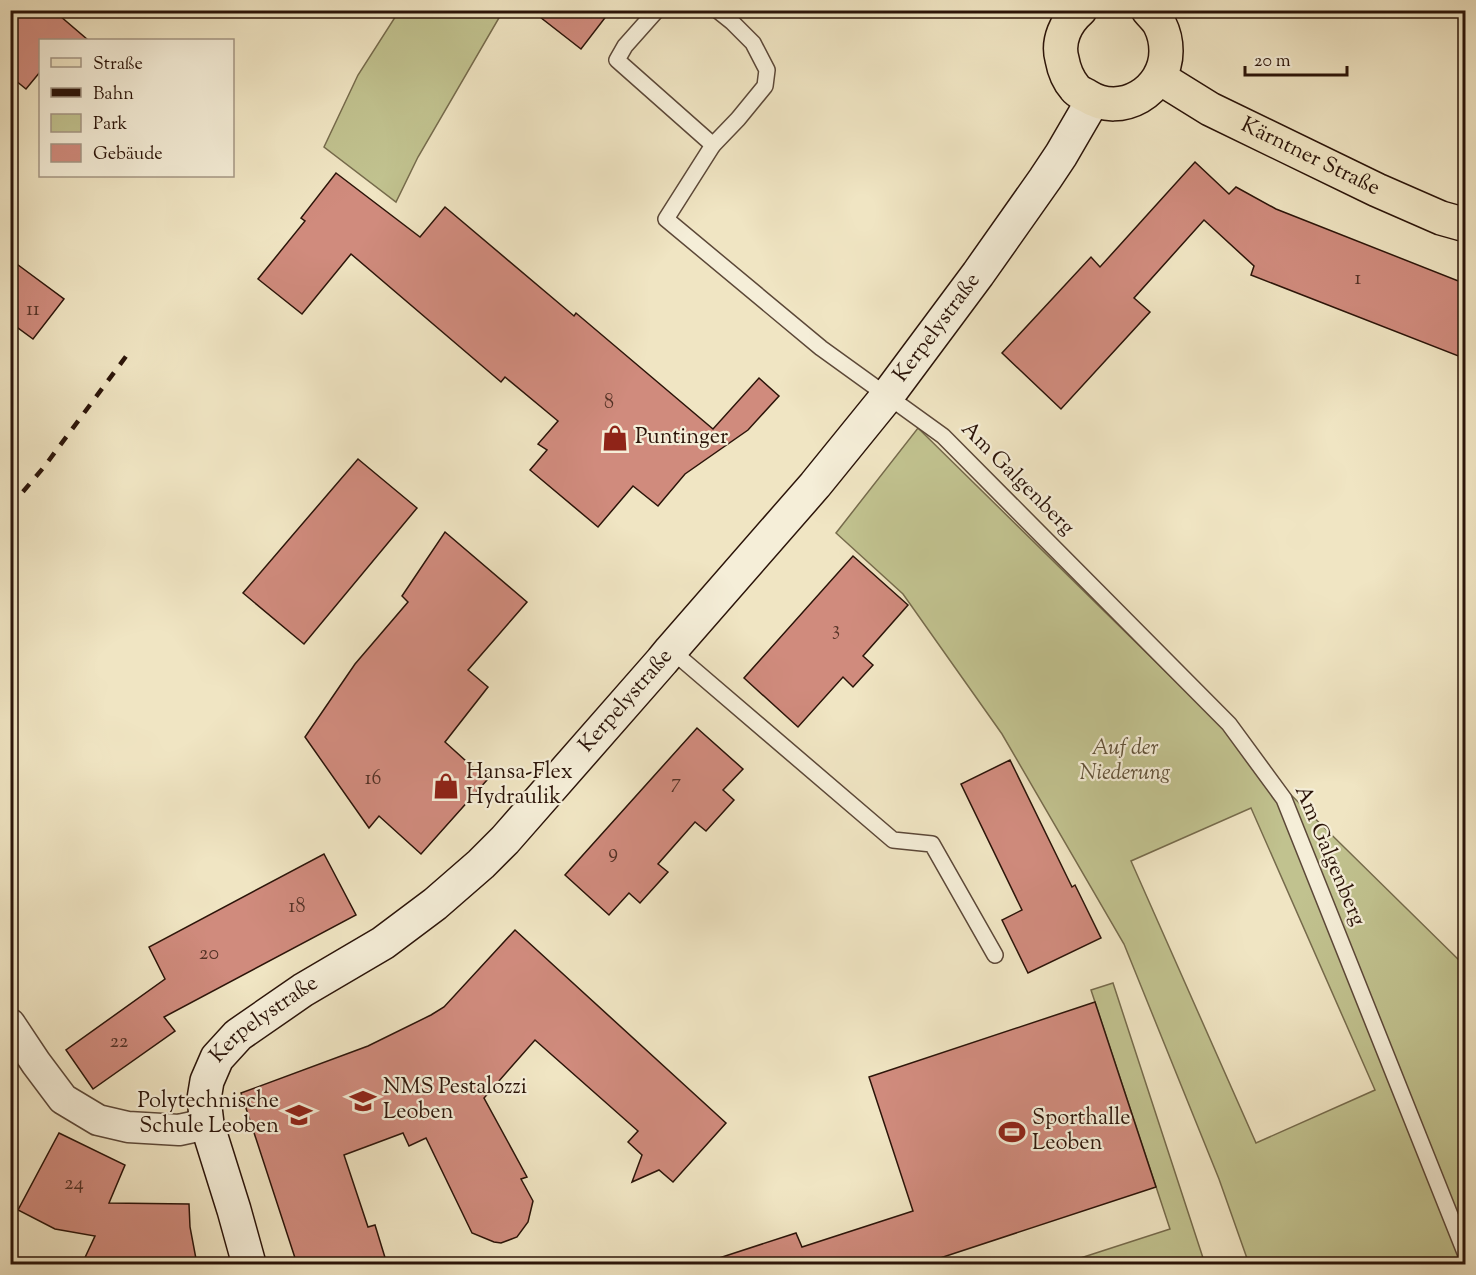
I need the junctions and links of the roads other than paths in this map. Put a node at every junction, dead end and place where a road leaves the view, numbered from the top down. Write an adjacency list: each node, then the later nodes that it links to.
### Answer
1 (657, 10): 7 (lane)
2 (717, 10): 7 (lane)
3 (1148, 10): 5 (main road)
4 (1071, 13): 6 (main road)
5 (1160, 78): 6 (main road); 8 (main road, Kärntner Straße)
6 (1093, 100): 9 (main road, Kerpelystraße)
7 (713, 146): 9 (lane, Am Galgenberg)
8 (1466, 225)
9 (888, 395): 10 (main road, Kerpelystraße); 14 (lane, Am Galgenberg)
10 (671, 650): 11 (lane); 13 (main road, Kerpelystraße)
11 (995, 955)
12 (14, 1039): 13 (street)
13 (207, 1124): 15 (main road, Kerpelystraße)
14 (1466, 1255)
15 (249, 1264)

